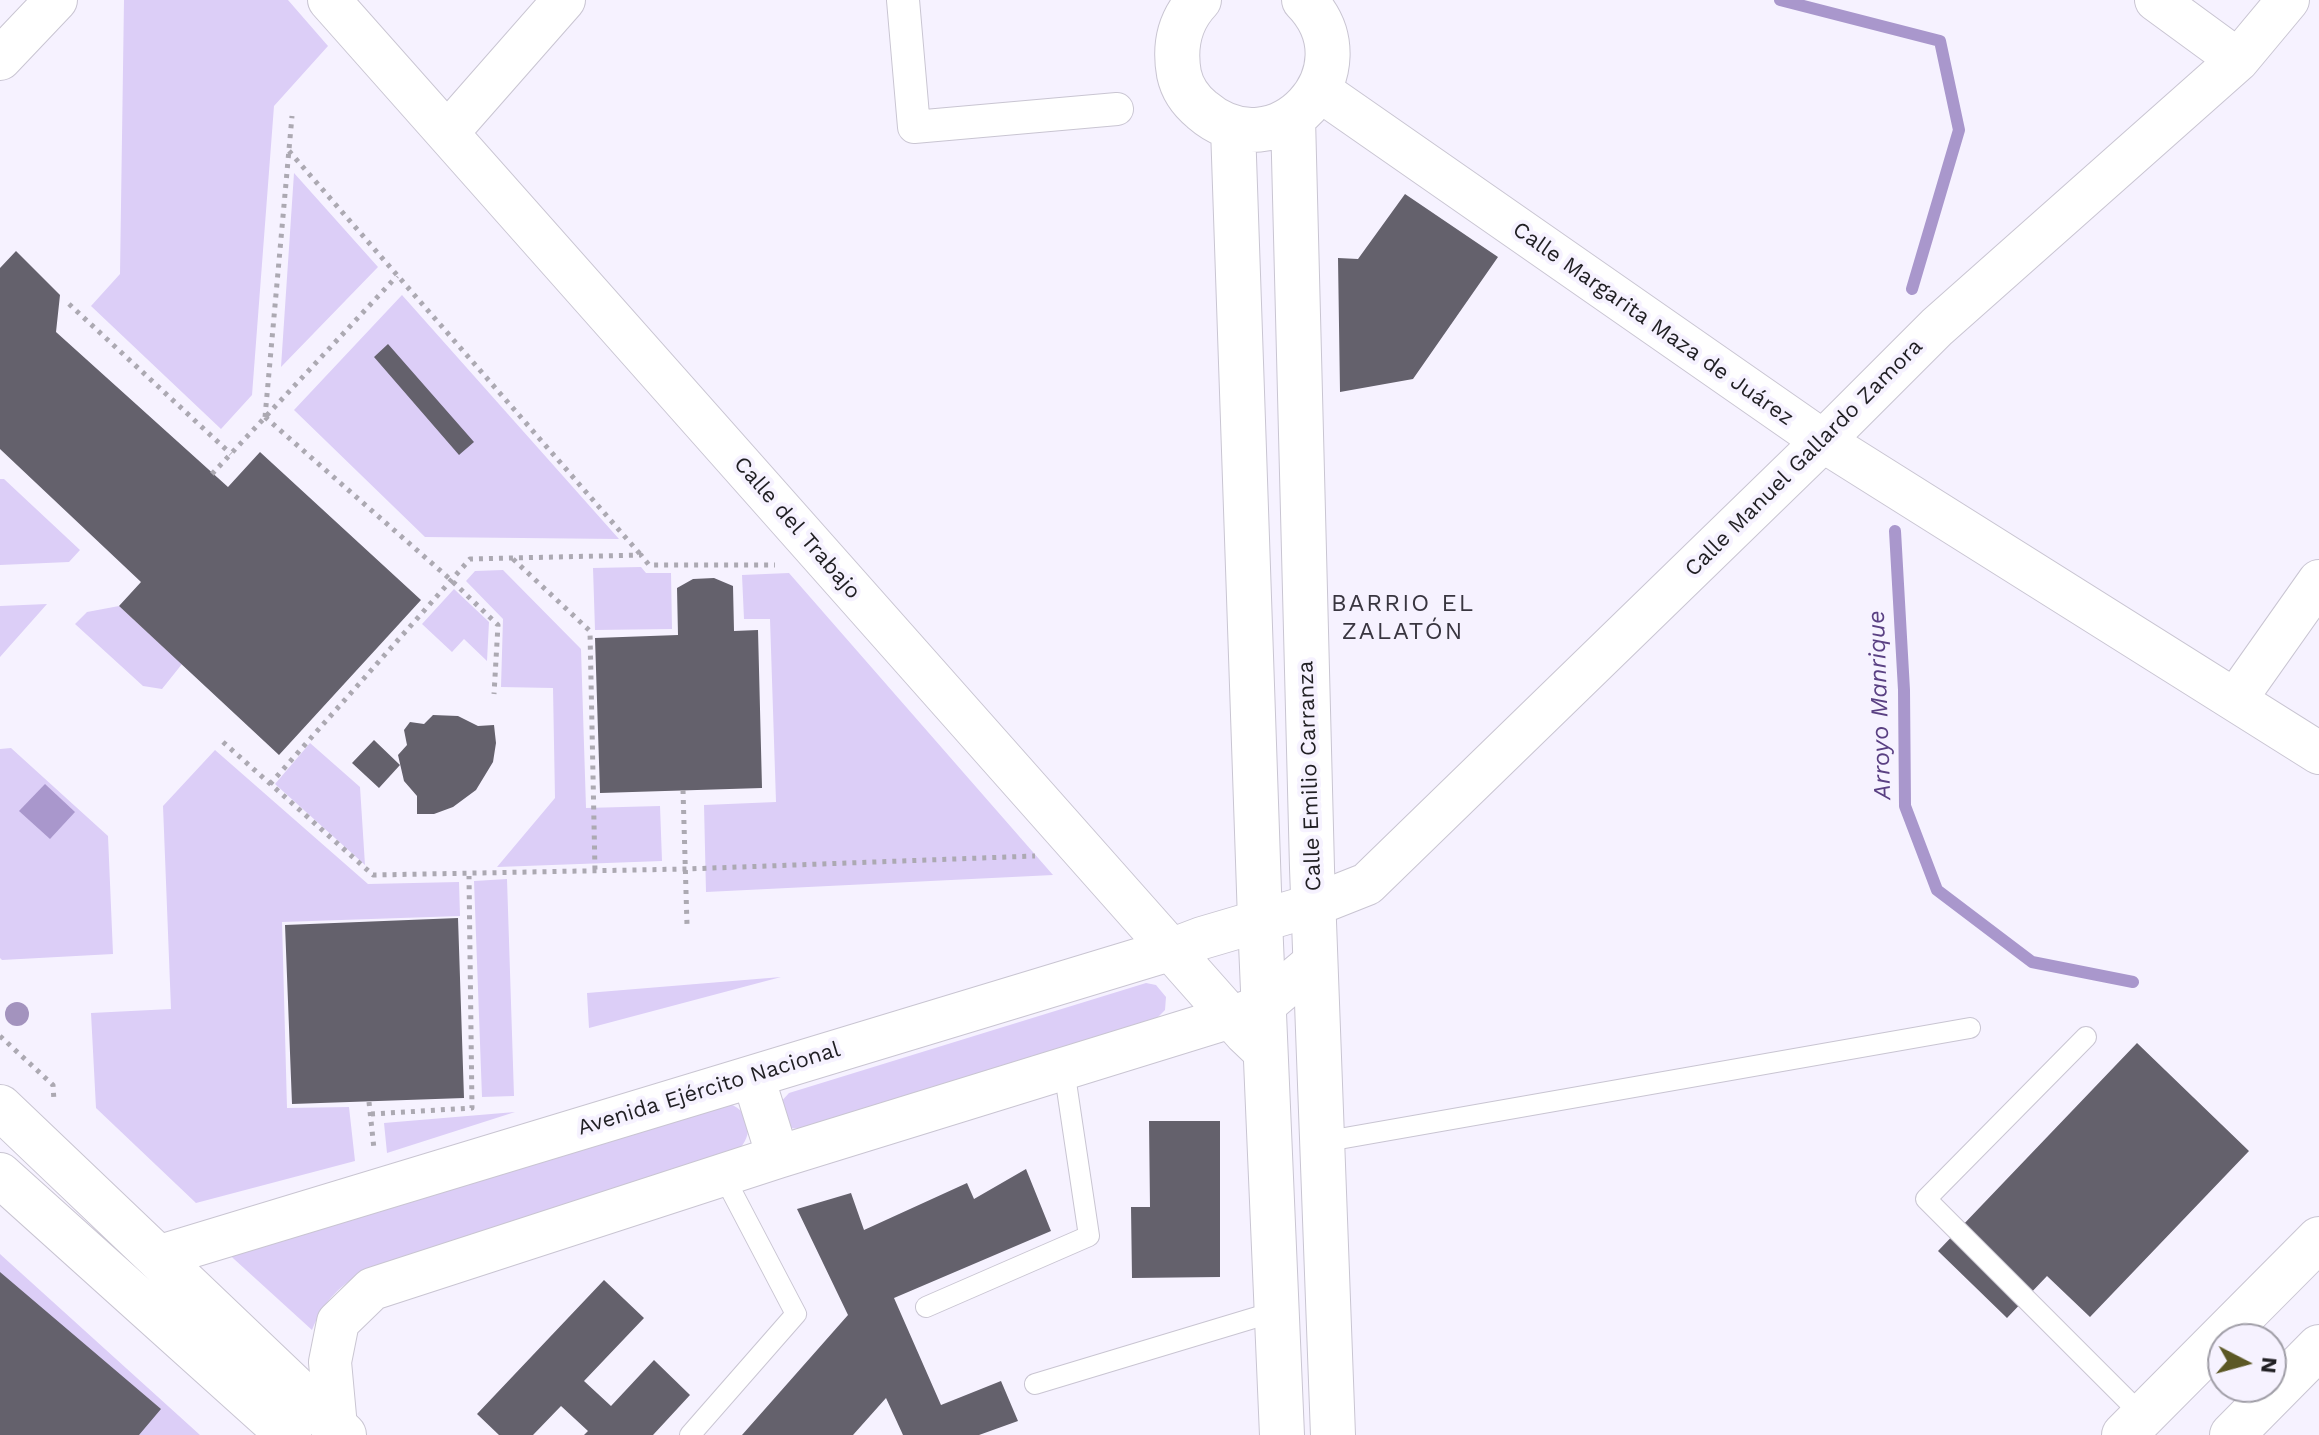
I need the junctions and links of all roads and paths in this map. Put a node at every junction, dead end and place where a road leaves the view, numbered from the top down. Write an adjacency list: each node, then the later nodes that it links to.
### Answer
1 (56, 0): 9 (street)
2 (329, 0): 15 (street, Calle del Trabajo)
3 (564, 0): 15 (street)
4 (903, 0): 12 (street)
5 (1199, 0): 14 (main road)
6 (2156, 0): 10 (street)
7 (2288, 0): 10 (street, Calle Manuel Gallardo Zamora)
8 (1318, 4): 11 (main road, Calle Emilio Carranza)
9 (0, 59)
10 (2238, 60): 20 (street, Calle Manuel Gallardo Zamora)
11 (1306, 104): 14 (main road); 20 (street, Calle Margarita Maza de Juárez); 38 (main road, Calle Emilio Carranza)
12 (1117, 109)
13 (292, 116): 16 (path)
14 (1233, 128): 39 (main road)
15 (448, 132): 41 (street, Calle del Trabajo)
16 (289, 151): 17 (path); 19 (path)
17 (397, 276): 19 (path); 23 (path)
18 (69, 304): 21 (path)
19 (265, 417): 21 (path); 26 (path)
20 (1823, 441): 29 (street, Calle Margarita Maza de Juárez); 38 (street, Calle Manuel Gallardo Zamora)
21 (231, 454): 22 (path)
22 (212, 474)
23 (641, 555): 24 (path); 25 (path)
24 (513, 559): 26 (path); 36 (path)
25 (777, 565)
26 (451, 580): 28 (path); 32 (path)
27 (2319, 581): 29 (street)
28 (494, 694)
29 (2235, 700): 31 (street, Calle Margarita Maza de Juárez)
30 (223, 742): 32 (path)
31 (2319, 753)
32 (270, 784): 36 (path)
33 (683, 790): 35 (path)
34 (1046, 855): 35 (path)
35 (686, 869): 36 (path); 40 (path)
36 (595, 871)
37 (469, 876): 50 (path)
38 (1314, 905): 39 (street, Calle Manuel Gallardo Zamora); 42 (main road, Calle Emilio Carranza)
39 (1260, 920): 41 (street, Avenida Ejército Nacional); 43 (main road)
40 (687, 925)
41 (1173, 949): 43 (street, Calle del Trabajo); 47 (street, Avenida Ejército Nacional)
42 (1316, 961): 43 (street); 51 (main road, Calle Emilio Carranza)
43 (1248, 1011): 46 (street); 59 (main road)
44 (1970, 1028): 51 (lane)
45 (2086, 1037): 62 (lane)
46 (1064, 1069): 53 (street); 58 (lane)
47 (753, 1077): 53 (street); 57 (street, Avenida Ejército Nacional)
48 (369, 1102): 50 (path)
49 (0, 1107): 57 (main road)
50 (371, 1114): 52 (path)
51 (1322, 1142): 67 (main road, Calle Emilio Carranza)
52 (375, 1157)
53 (778, 1157): 55 (street)
54 (0, 1175): 64 (main road)
55 (723, 1175): 63 (street); 65 (lane)
56 (2319, 1239): 62 (main road)
57 (157, 1257): 63 (main road)
58 (926, 1307)
59 (1277, 1311): 61 (lane); 66 (main road)
60 (2319, 1347): 68 (main road)
61 (1035, 1384)
62 (2134, 1425)
63 (340, 1431)
64 (289, 1435)
65 (690, 1435)
66 (1282, 1435)
67 (1333, 1435)
68 (2232, 1435)

